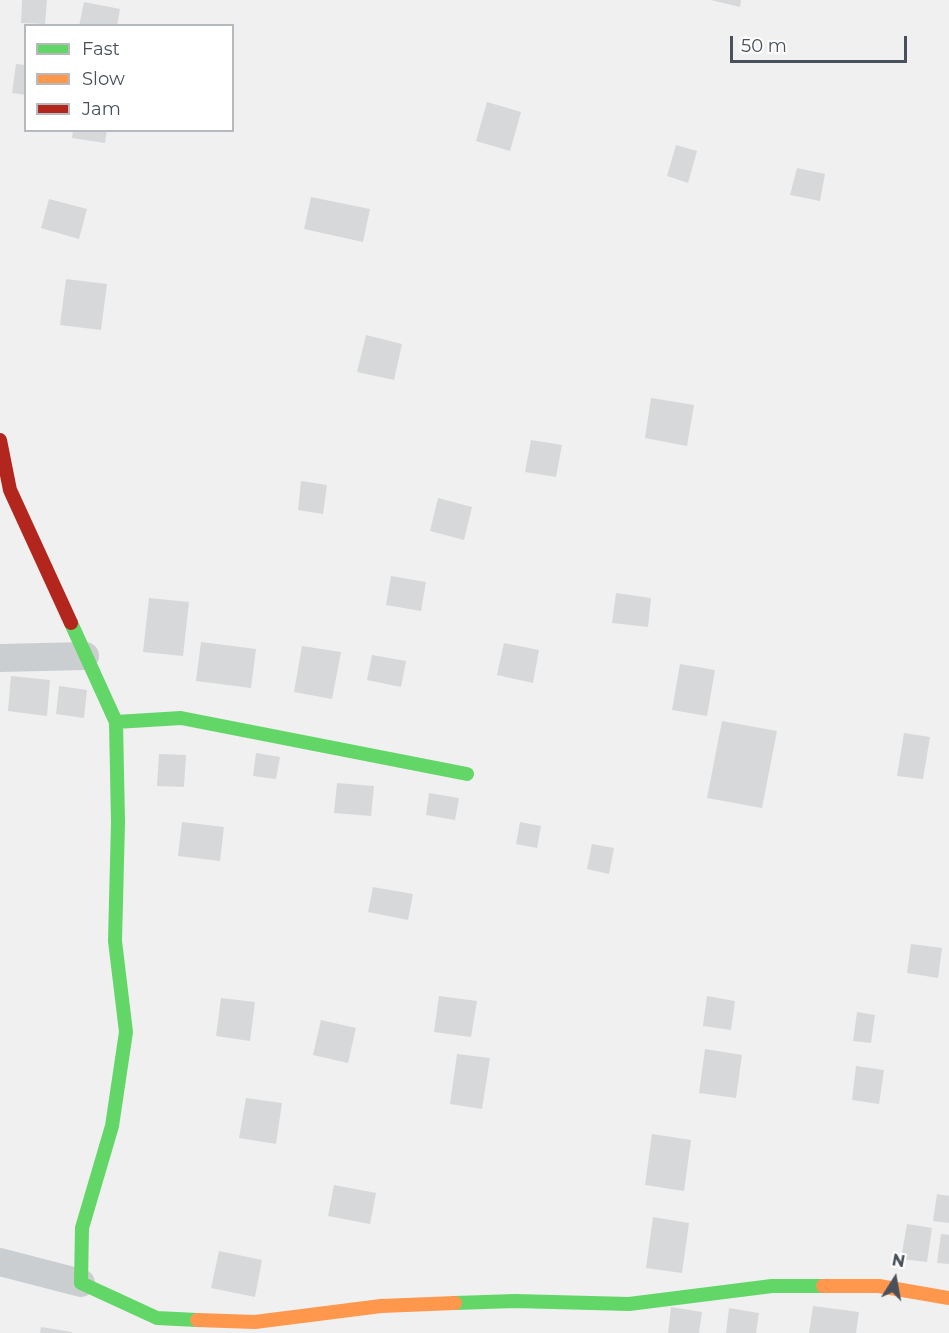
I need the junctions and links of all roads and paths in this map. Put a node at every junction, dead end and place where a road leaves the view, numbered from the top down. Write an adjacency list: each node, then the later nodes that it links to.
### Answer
1 (0, 440): 2 (street)
2 (85, 656): 3 (street); 4 (street)
3 (0, 658)
4 (116, 722): 5 (street); 7 (street)
5 (467, 774)
6 (0, 1262): 7 (street)
7 (81, 1283): 9 (street)
8 (949, 1298): 9 (street)
9 (254, 1328)

